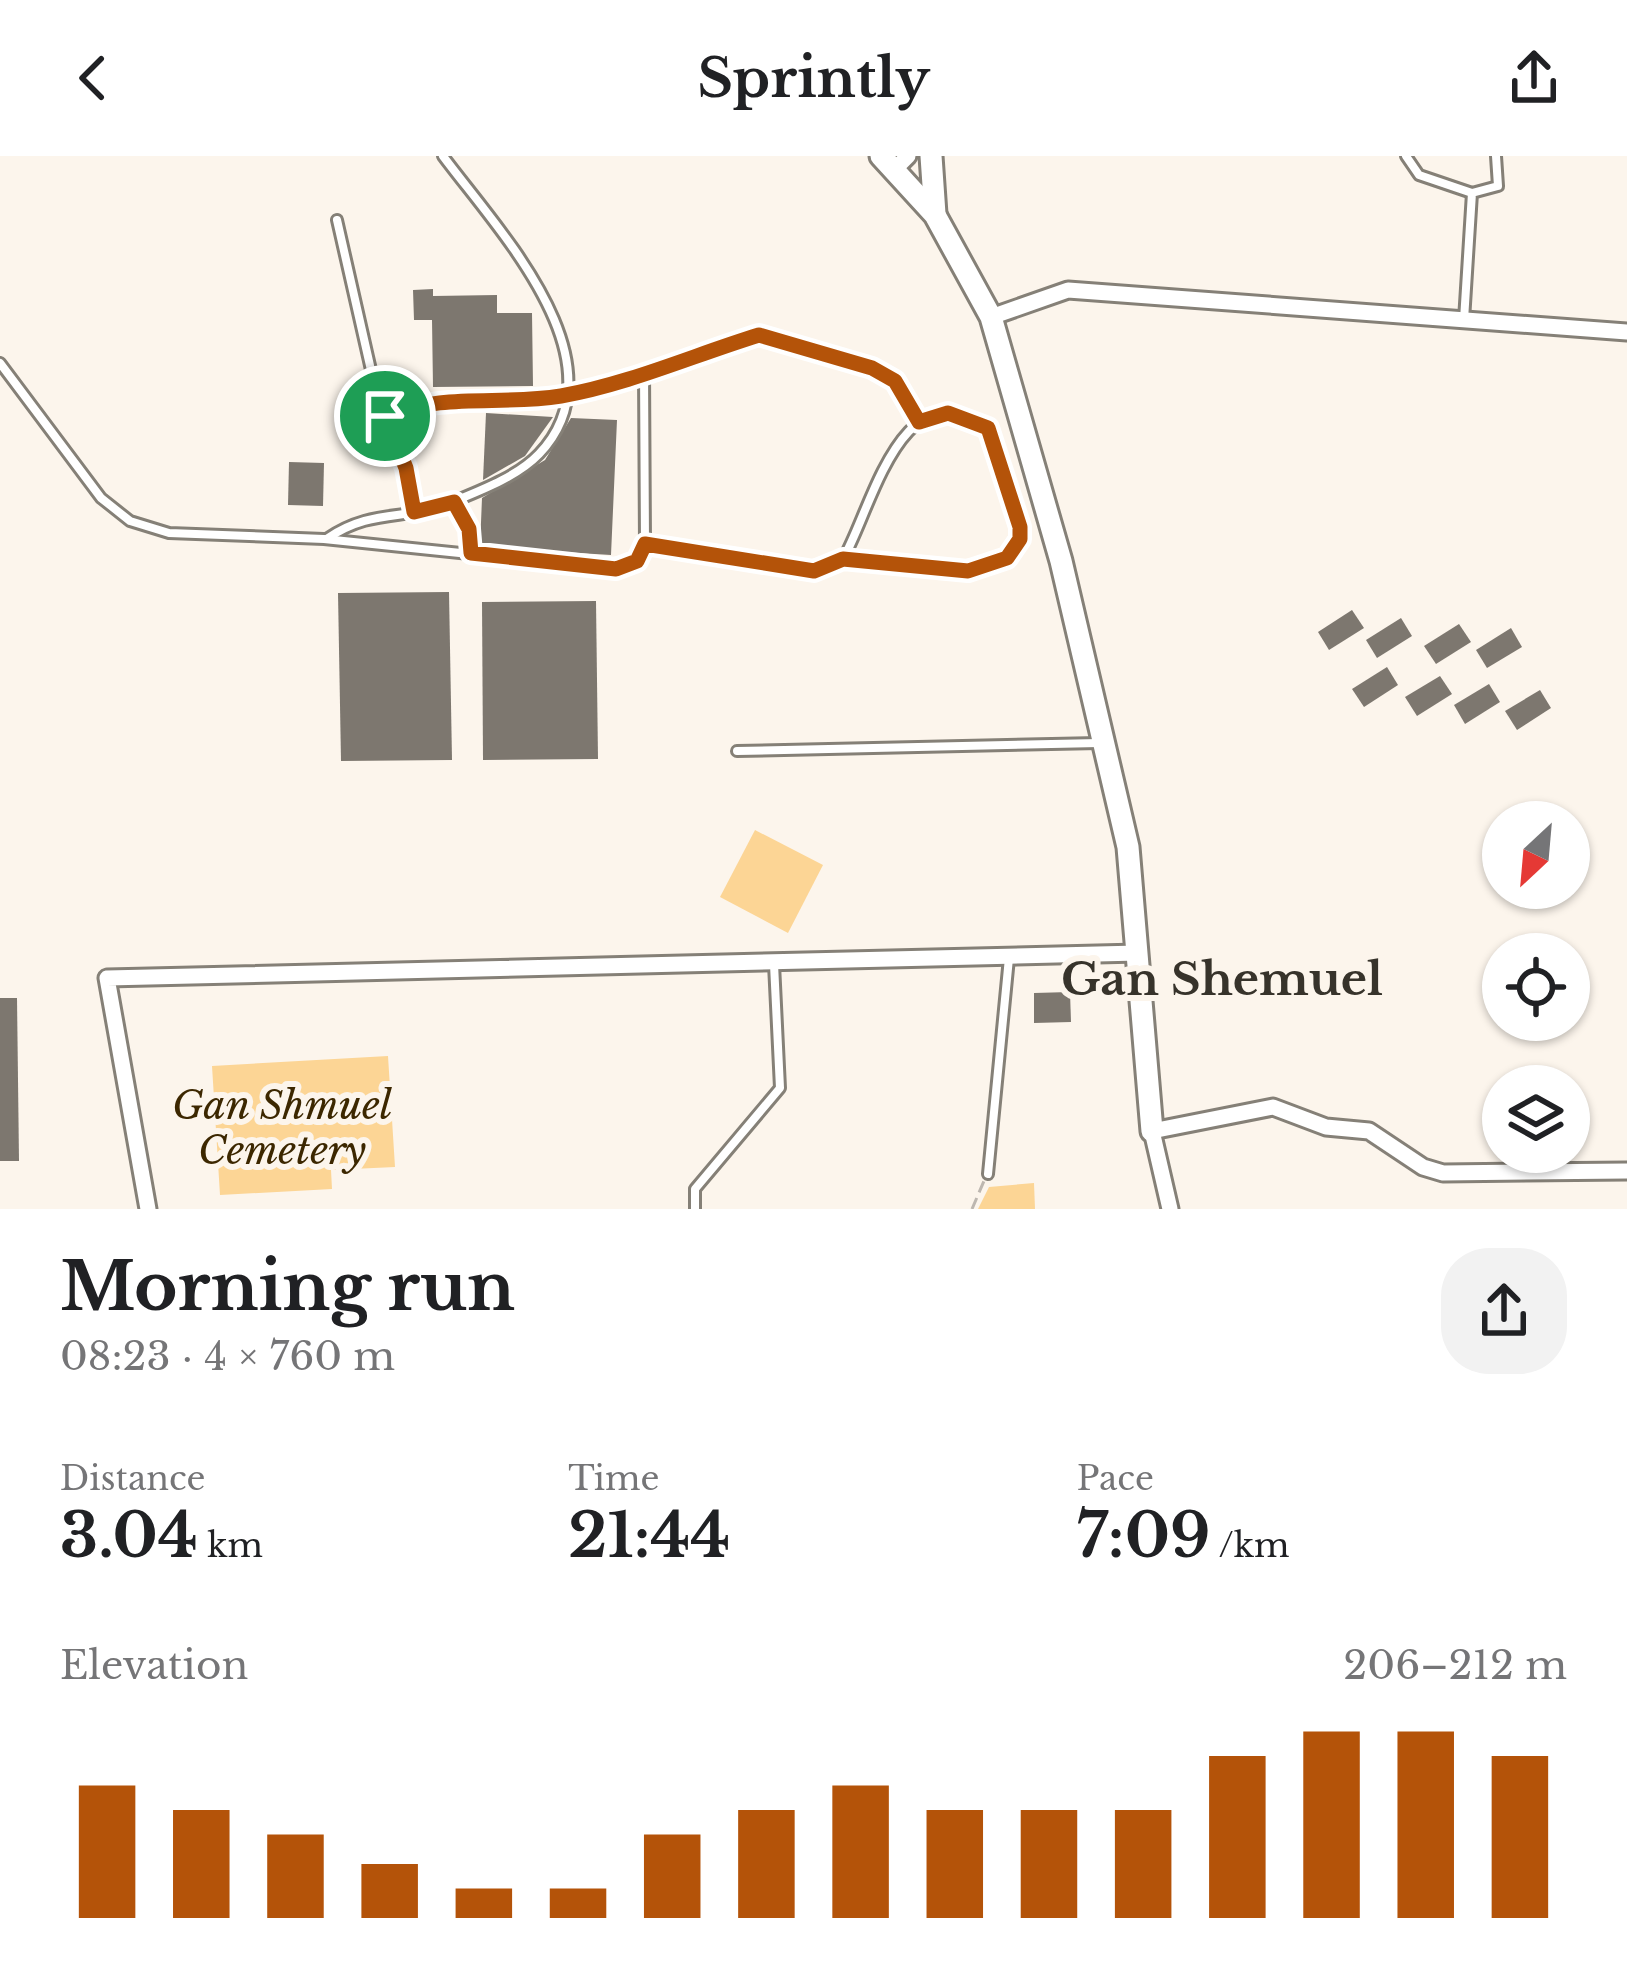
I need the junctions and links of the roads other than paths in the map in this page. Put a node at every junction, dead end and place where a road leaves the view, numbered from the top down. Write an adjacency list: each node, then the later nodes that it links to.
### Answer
1 (443, 156): 14 (lane)
2 (931, 156): 7 (street)
3 (1406, 156): 6 (lane)
4 (1496, 156): 6 (lane)
5 (895, 160): 7 (street)
6 (1472, 193): 10 (lane)
7 (935, 214): 9 (street)
8 (337, 220): 15 (lane)
9 (992, 317): 10 (street); 23 (street)
10 (1464, 320): 11 (street)
11 (1627, 332)
12 (0, 363): 19 (lane)
13 (644, 371): 14 (lane); 16 (lane); 20 (lane)
14 (569, 394): 15 (lane); 17 (lane)
15 (385, 416): 18 (lane)
16 (919, 422): 22 (lane); 22 (lane)
17 (454, 502): 18 (lane); 21 (lane)
18 (414, 512): 19 (lane)
19 (324, 539): 21 (lane)
20 (645, 544): 21 (lane); 22 (lane)
21 (471, 553)
22 (843, 559)
23 (1107, 743): 24 (lane); 25 (street)
24 (737, 751)
25 (1138, 953): 26 (street); 28 (street)
26 (1009, 958): 27 (street); 30 (lane)
27 (774, 964): 31 (street); 32 (lane)
28 (1153, 1131): 29 (street); 33 (street)
29 (1627, 1171)
30 (988, 1174)
31 (148, 1209)
32 (695, 1209)
33 (1170, 1209)

